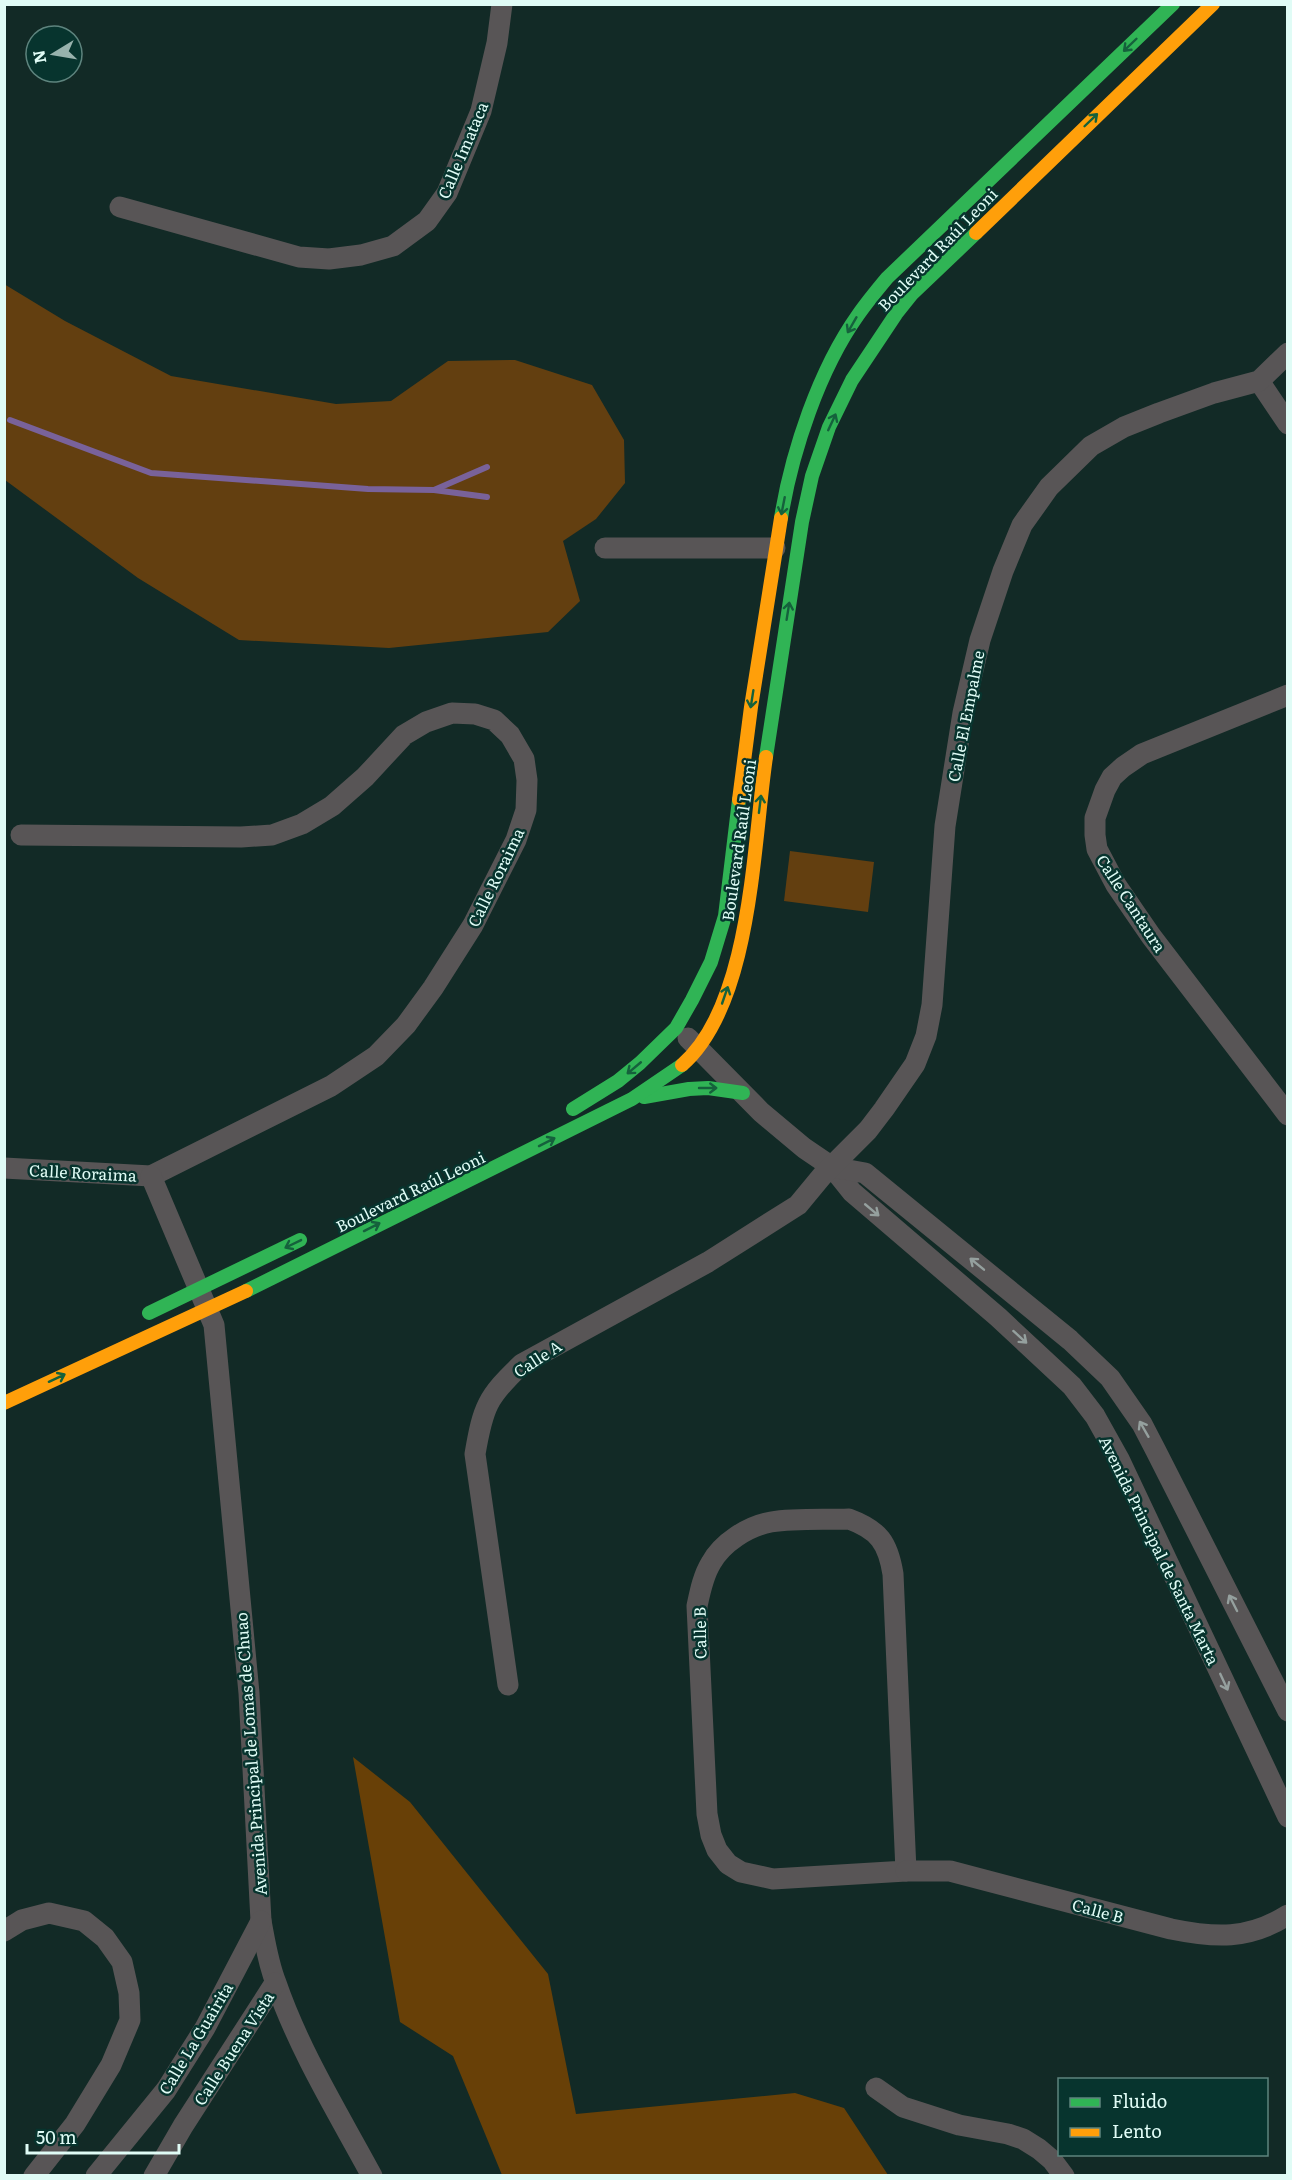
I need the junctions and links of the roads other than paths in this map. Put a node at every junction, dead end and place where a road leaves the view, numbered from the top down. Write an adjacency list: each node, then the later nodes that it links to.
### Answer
1 (501, 4): 4 (street, Calle Imataca)
2 (1173, 4): 9 (street, Boulevard Raúl Leoni, one-way to 9)
3 (1213, 4): 13 (street, Boulevard Raúl Leoni, one-way to 3)
4 (120, 207)
5 (1287, 353): 6 (street)
6 (1259, 381): 7 (street); 18 (street, Calle El Empalme)
7 (1287, 424)
8 (605, 548): 9 (street)
9 (775, 548): 12 (street, Boulevard Raúl Leoni, one-way to 12)
10 (1287, 695): 17 (street, Calle Cantaura)
11 (21, 835): 20 (street, Calle Roraima)
12 (676, 1028): 13 (street, Avenida Principal de Santa Marta); 16 (street, Boulevard Raúl Leoni, one-way to 16)
13 (699, 1047): 14 (street, Avenida Principal de Santa Marta); 15 (street, Boulevard Raúl Leoni)
14 (743, 1093): 15 (street, one-way to 14); 18 (street, Avenida Principal de Santa Marta)
15 (632, 1099): 23 (street, Boulevard Raúl Leoni, one-way to 15)
16 (562, 1115)
17 (1287, 1115)
18 (832, 1167): 26 (street, Calle A); 27 (street, Avenida Principal de Santa Marta, one-way to 18); 28 (street, Avenida Principal de Santa Marta, one-way to 28)
19 (4, 1168): 20 (street, Calle Roraima)
20 (151, 1176): 22 (street, Avenida Principal de Lomas de Chuao)
21 (314, 1234): 22 (street, Boulevard Raúl Leoni, one-way to 22)
22 (198, 1290): 23 (street, Avenida Principal de Lomas de Chuao); 24 (street, Boulevard Raúl Leoni)
23 (207, 1310): 25 (street, Boulevard Raúl Leoni, one-way to 23); 31 (street, Avenida Principal de Lomas de Chuao)
24 (132, 1322)
25 (4, 1403)
26 (508, 1685)
27 (1287, 1711)
28 (1287, 1817)
29 (906, 1871): 29 (street, Calle B); 30 (street, Calle B)
30 (1287, 1915)
31 (261, 1921): 33 (street, Avenida Principal de Lomas de Chuao); 36 (street, Calle La Guairita)
32 (4, 1931): 35 (street)
33 (275, 1983): 37 (street, Calle Buena Vista); 38 (street, Avenida Principal de Lomas de Chuao)
34 (876, 2088): 39 (street)
35 (34, 2175)
36 (96, 2175)
37 (154, 2175)
38 (372, 2175)
39 (1064, 2175)

